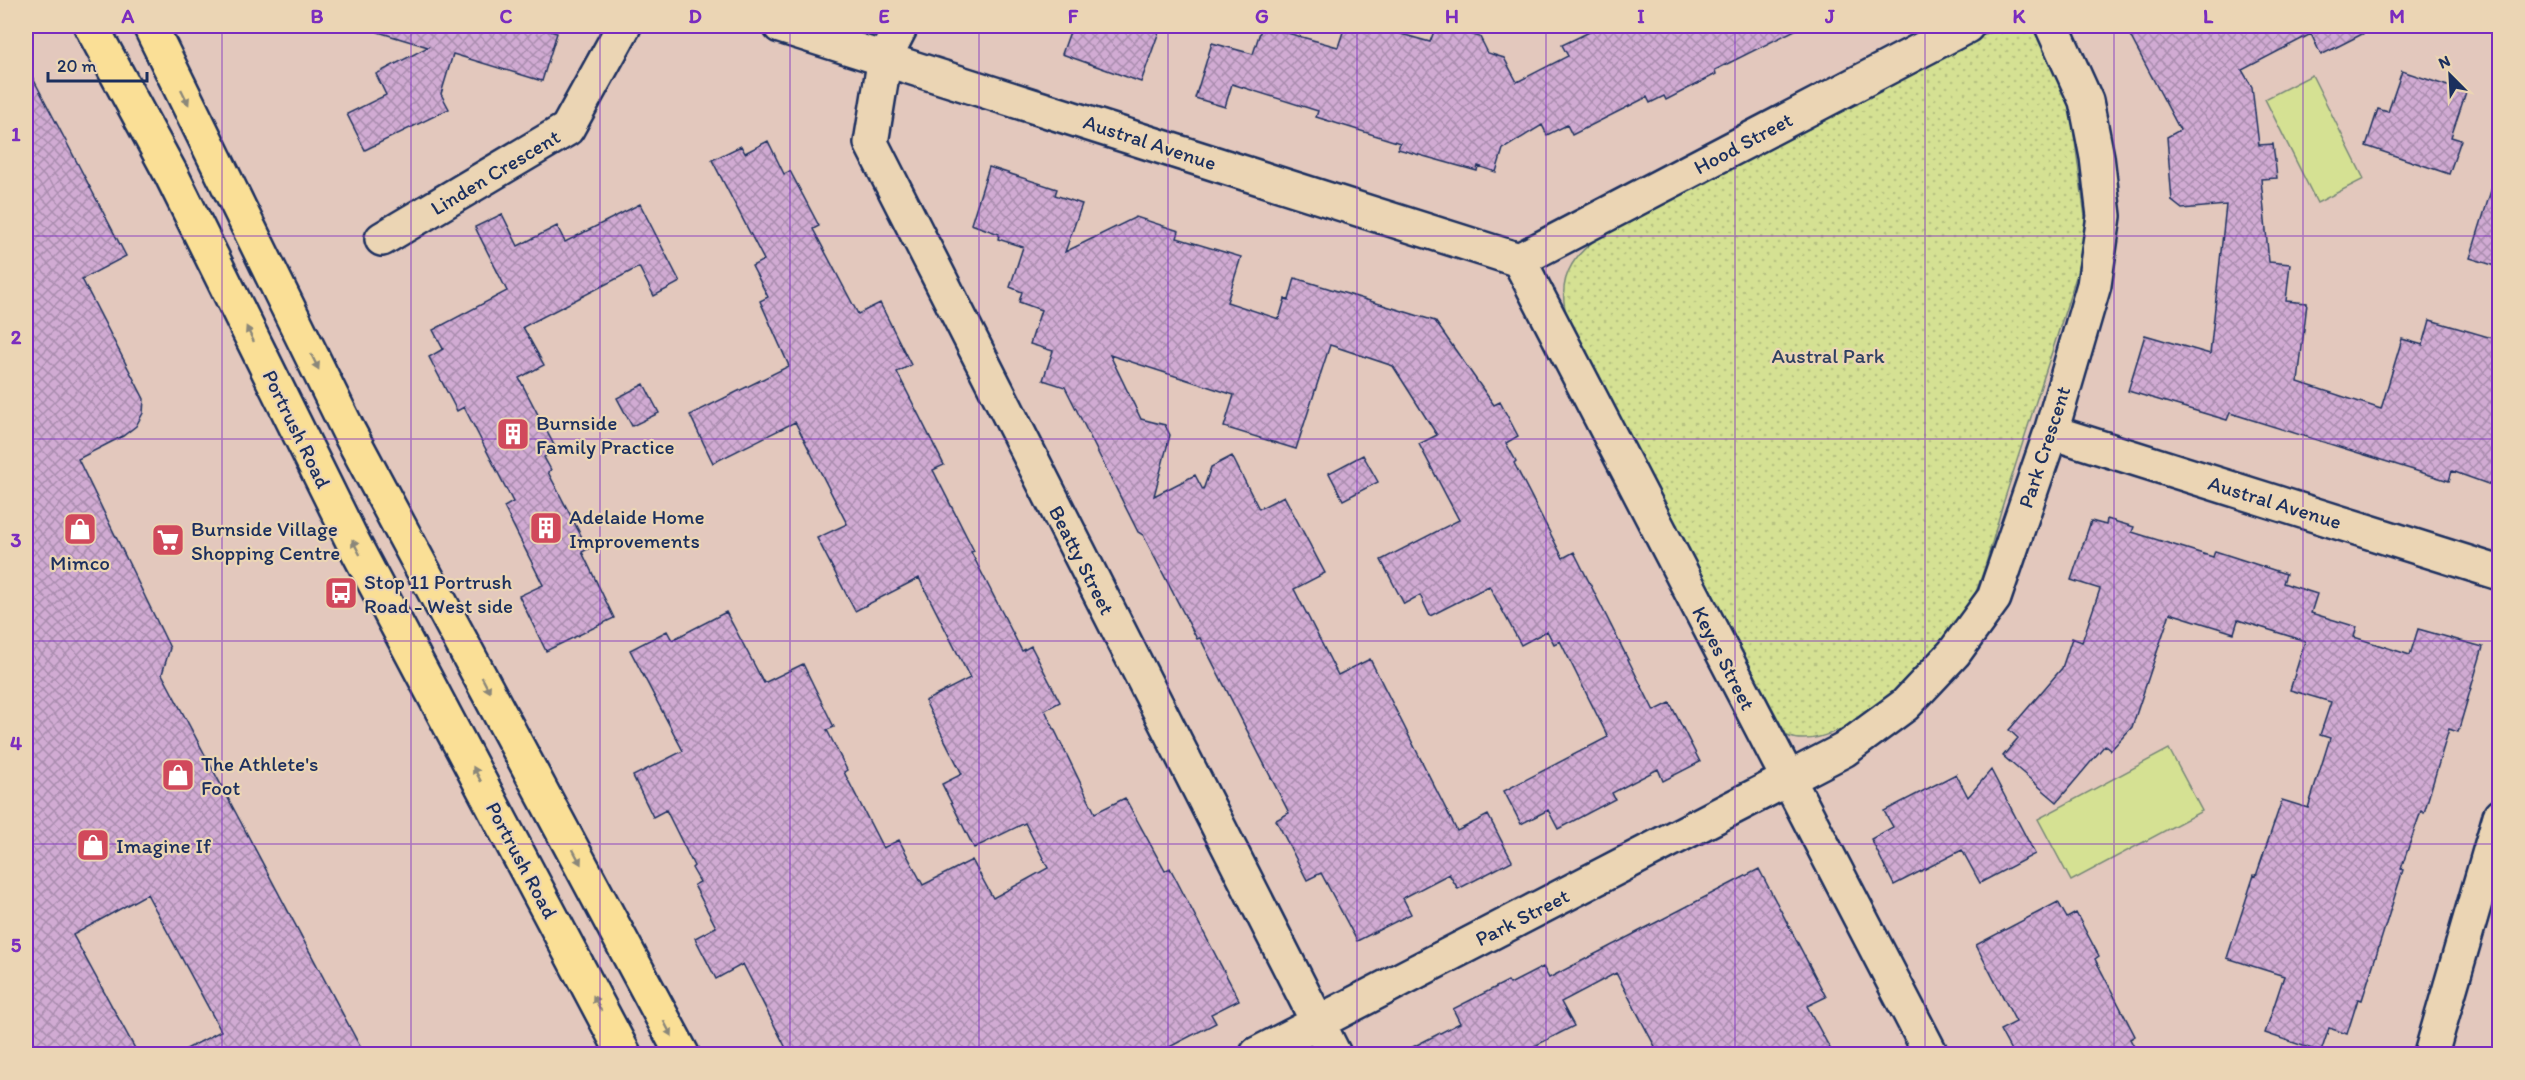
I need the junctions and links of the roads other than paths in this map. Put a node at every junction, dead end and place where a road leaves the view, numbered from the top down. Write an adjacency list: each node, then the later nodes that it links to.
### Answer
1 (91, 26): 16 (highway, Portrush Road, one-way to 1)
2 (150, 26): 17 (highway, one-way to 17)
3 (624, 26): 9 (street, Linden Crescent)
4 (780, 26): 8 (street, Austral Avenue)
5 (901, 26): 8 (street, Beatty Street)
6 (1967, 26): 10 (street, Hood Street)
7 (2052, 26): 11 (street, Park Crescent)
8 (885, 57): 10 (street, Austral Avenue); 15 (street, Beatty Street)
9 (382, 239)
10 (1519, 260): 13 (street, Keyes Street)
11 (2051, 432): 12 (street, Austral Avenue); 13 (street, Park Crescent)
12 (2499, 573)
13 (1787, 780): 15 (street, Park Street); 20 (street, Keyes Street)
14 (2499, 816): 21 (street)
15 (1318, 1023): 18 (street, Park Street); 19 (street, Beatty Street)
16 (624, 1054)
17 (682, 1054)
18 (1257, 1054)
19 (1334, 1054)
20 (1931, 1054)
21 (2431, 1054)

